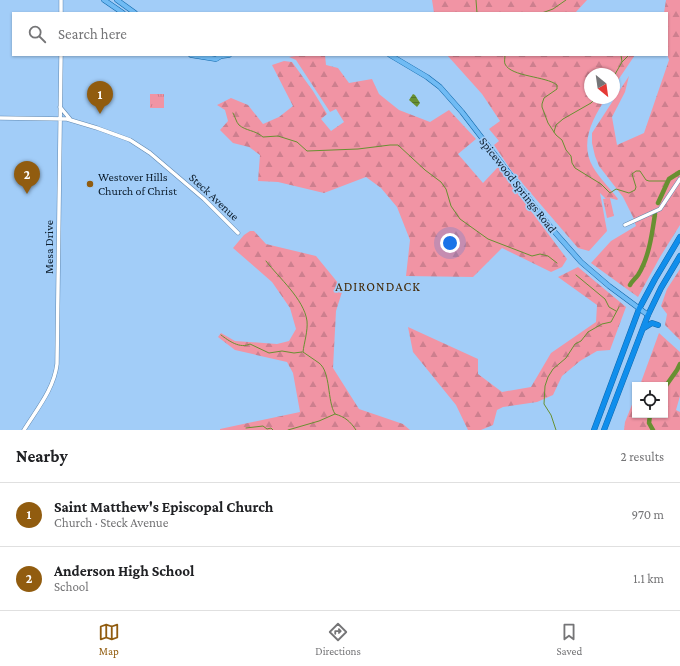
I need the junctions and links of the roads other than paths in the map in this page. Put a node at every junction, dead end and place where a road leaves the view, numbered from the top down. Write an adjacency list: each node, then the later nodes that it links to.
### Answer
1 (61, 0): 5 (street)
2 (113, 0): 3 (main road)
3 (117, 0): 7 (main road)
4 (107, 1): 6 (main road)
5 (61, 12)
6 (122, 12)
7 (134, 12)
8 (61, 56): 12 (street, Mesa Drive)
9 (197, 56): 10 (main road)
10 (219, 56)
11 (392, 56): 21 (main road, Spicewood Springs Road)
12 (59, 105): 14 (street, Mesa Drive); 15 (street)
13 (0, 118): 14 (street, Steck Avenue)
14 (59, 118): 15 (street, Steck Avenue); 25 (street, Mesa Drive)
15 (71, 120): 18 (street, Steck Avenue)
16 (680, 179): 17 (street)
17 (625, 225)
18 (238, 234)
19 (680, 237): 21 (highway)
20 (680, 256): 22 (highway)
21 (639, 310): 22 (main road, Spicewood Springs Road); 26 (highway)
22 (648, 315): 24 (highway)
23 (658, 324): 24 (highway)
24 (642, 330): 27 (highway)
25 (24, 430)
26 (594, 430)
27 (604, 430)

